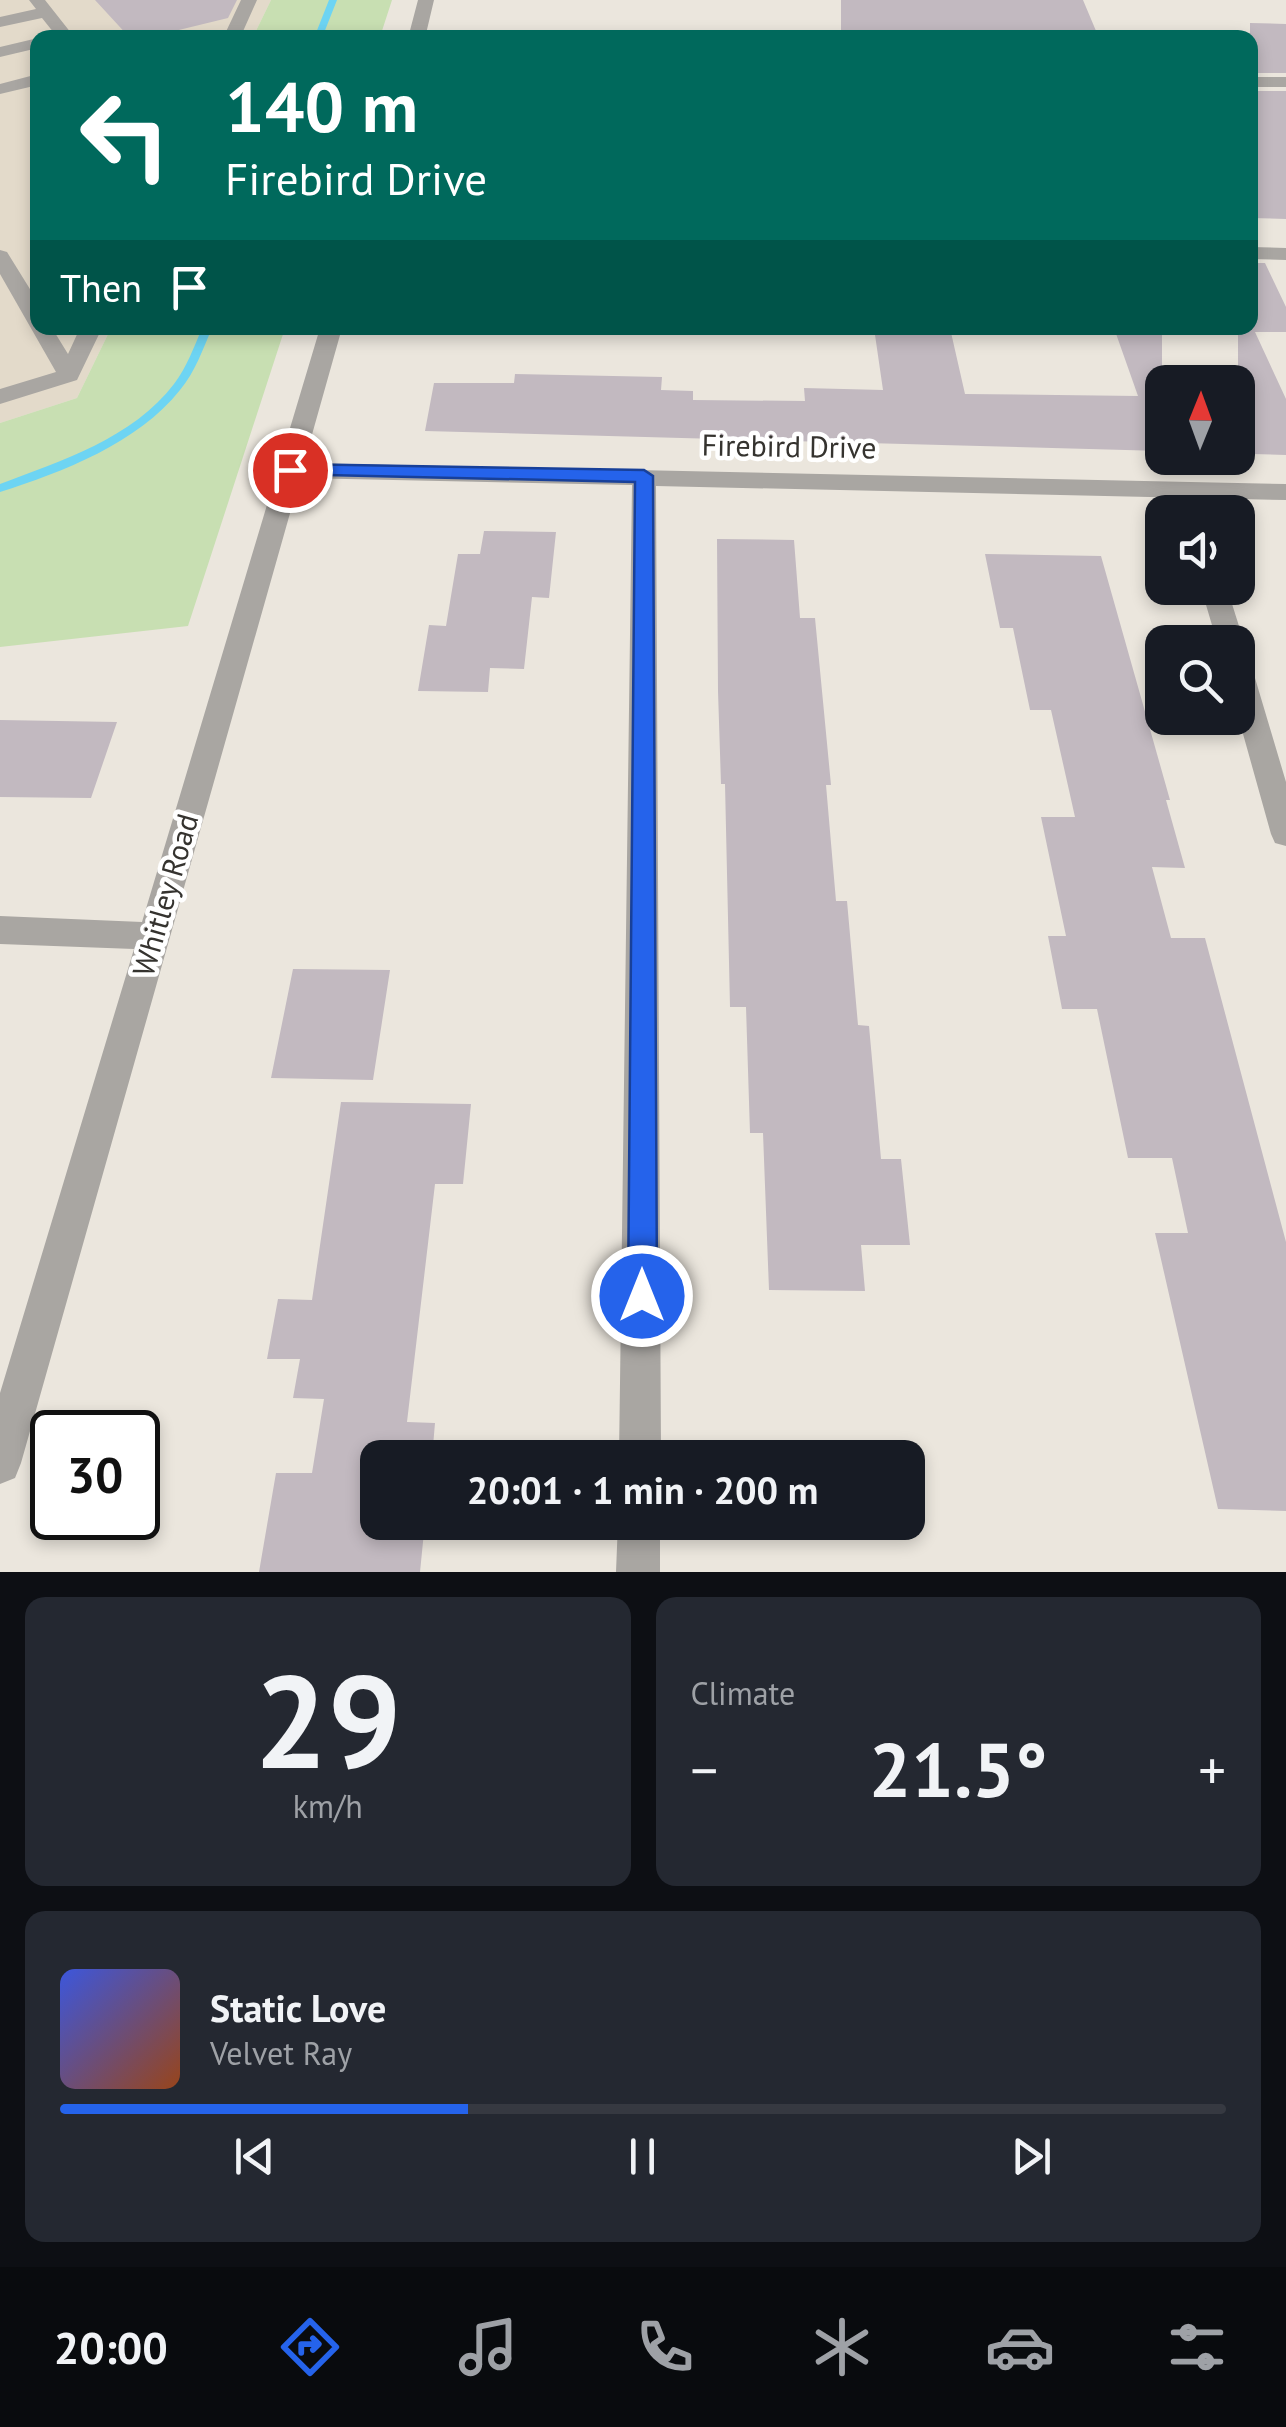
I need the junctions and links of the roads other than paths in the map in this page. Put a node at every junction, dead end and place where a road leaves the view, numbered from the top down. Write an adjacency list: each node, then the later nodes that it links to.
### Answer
1 (249, 0): 6 (street)
2 (426, 0): 7 (street)
3 (41, 6): 4 (street); 5 (street)
4 (0, 22)
5 (60, 30)
6 (235, 30)
7 (418, 30)
8 (30, 45): 9 (street)
9 (0, 52)
10 (30, 82): 13 (street)
11 (1258, 82): 12 (street)
12 (1286, 82)
13 (0, 88)
14 (1258, 252): 15 (street)
15 (1286, 254)
16 (0, 256): 17 (street)
17 (30, 308)
18 (45, 335): 21 (street)
19 (88, 335): 21 (street)
20 (329, 335): 23 (street, Whitley Road)
21 (68, 375): 22 (street)
22 (0, 397)
23 (290, 470): 24 (street, Firebird Drive); 31 (street, Whitley Road)
24 (644, 476): 27 (street, Firebird Drive); 32 (street)
25 (1286, 492): 26 (street, Firebird Drive)
26 (1254, 495)
27 (1145, 499)
28 (1255, 727): 29 (street)
29 (1286, 834)
30 (0, 930): 31 (street)
31 (154, 936): 33 (street, Whitley Road)
32 (640, 1440)
33 (0, 1463)
34 (639, 1540): 35 (street)
35 (638, 1572)

